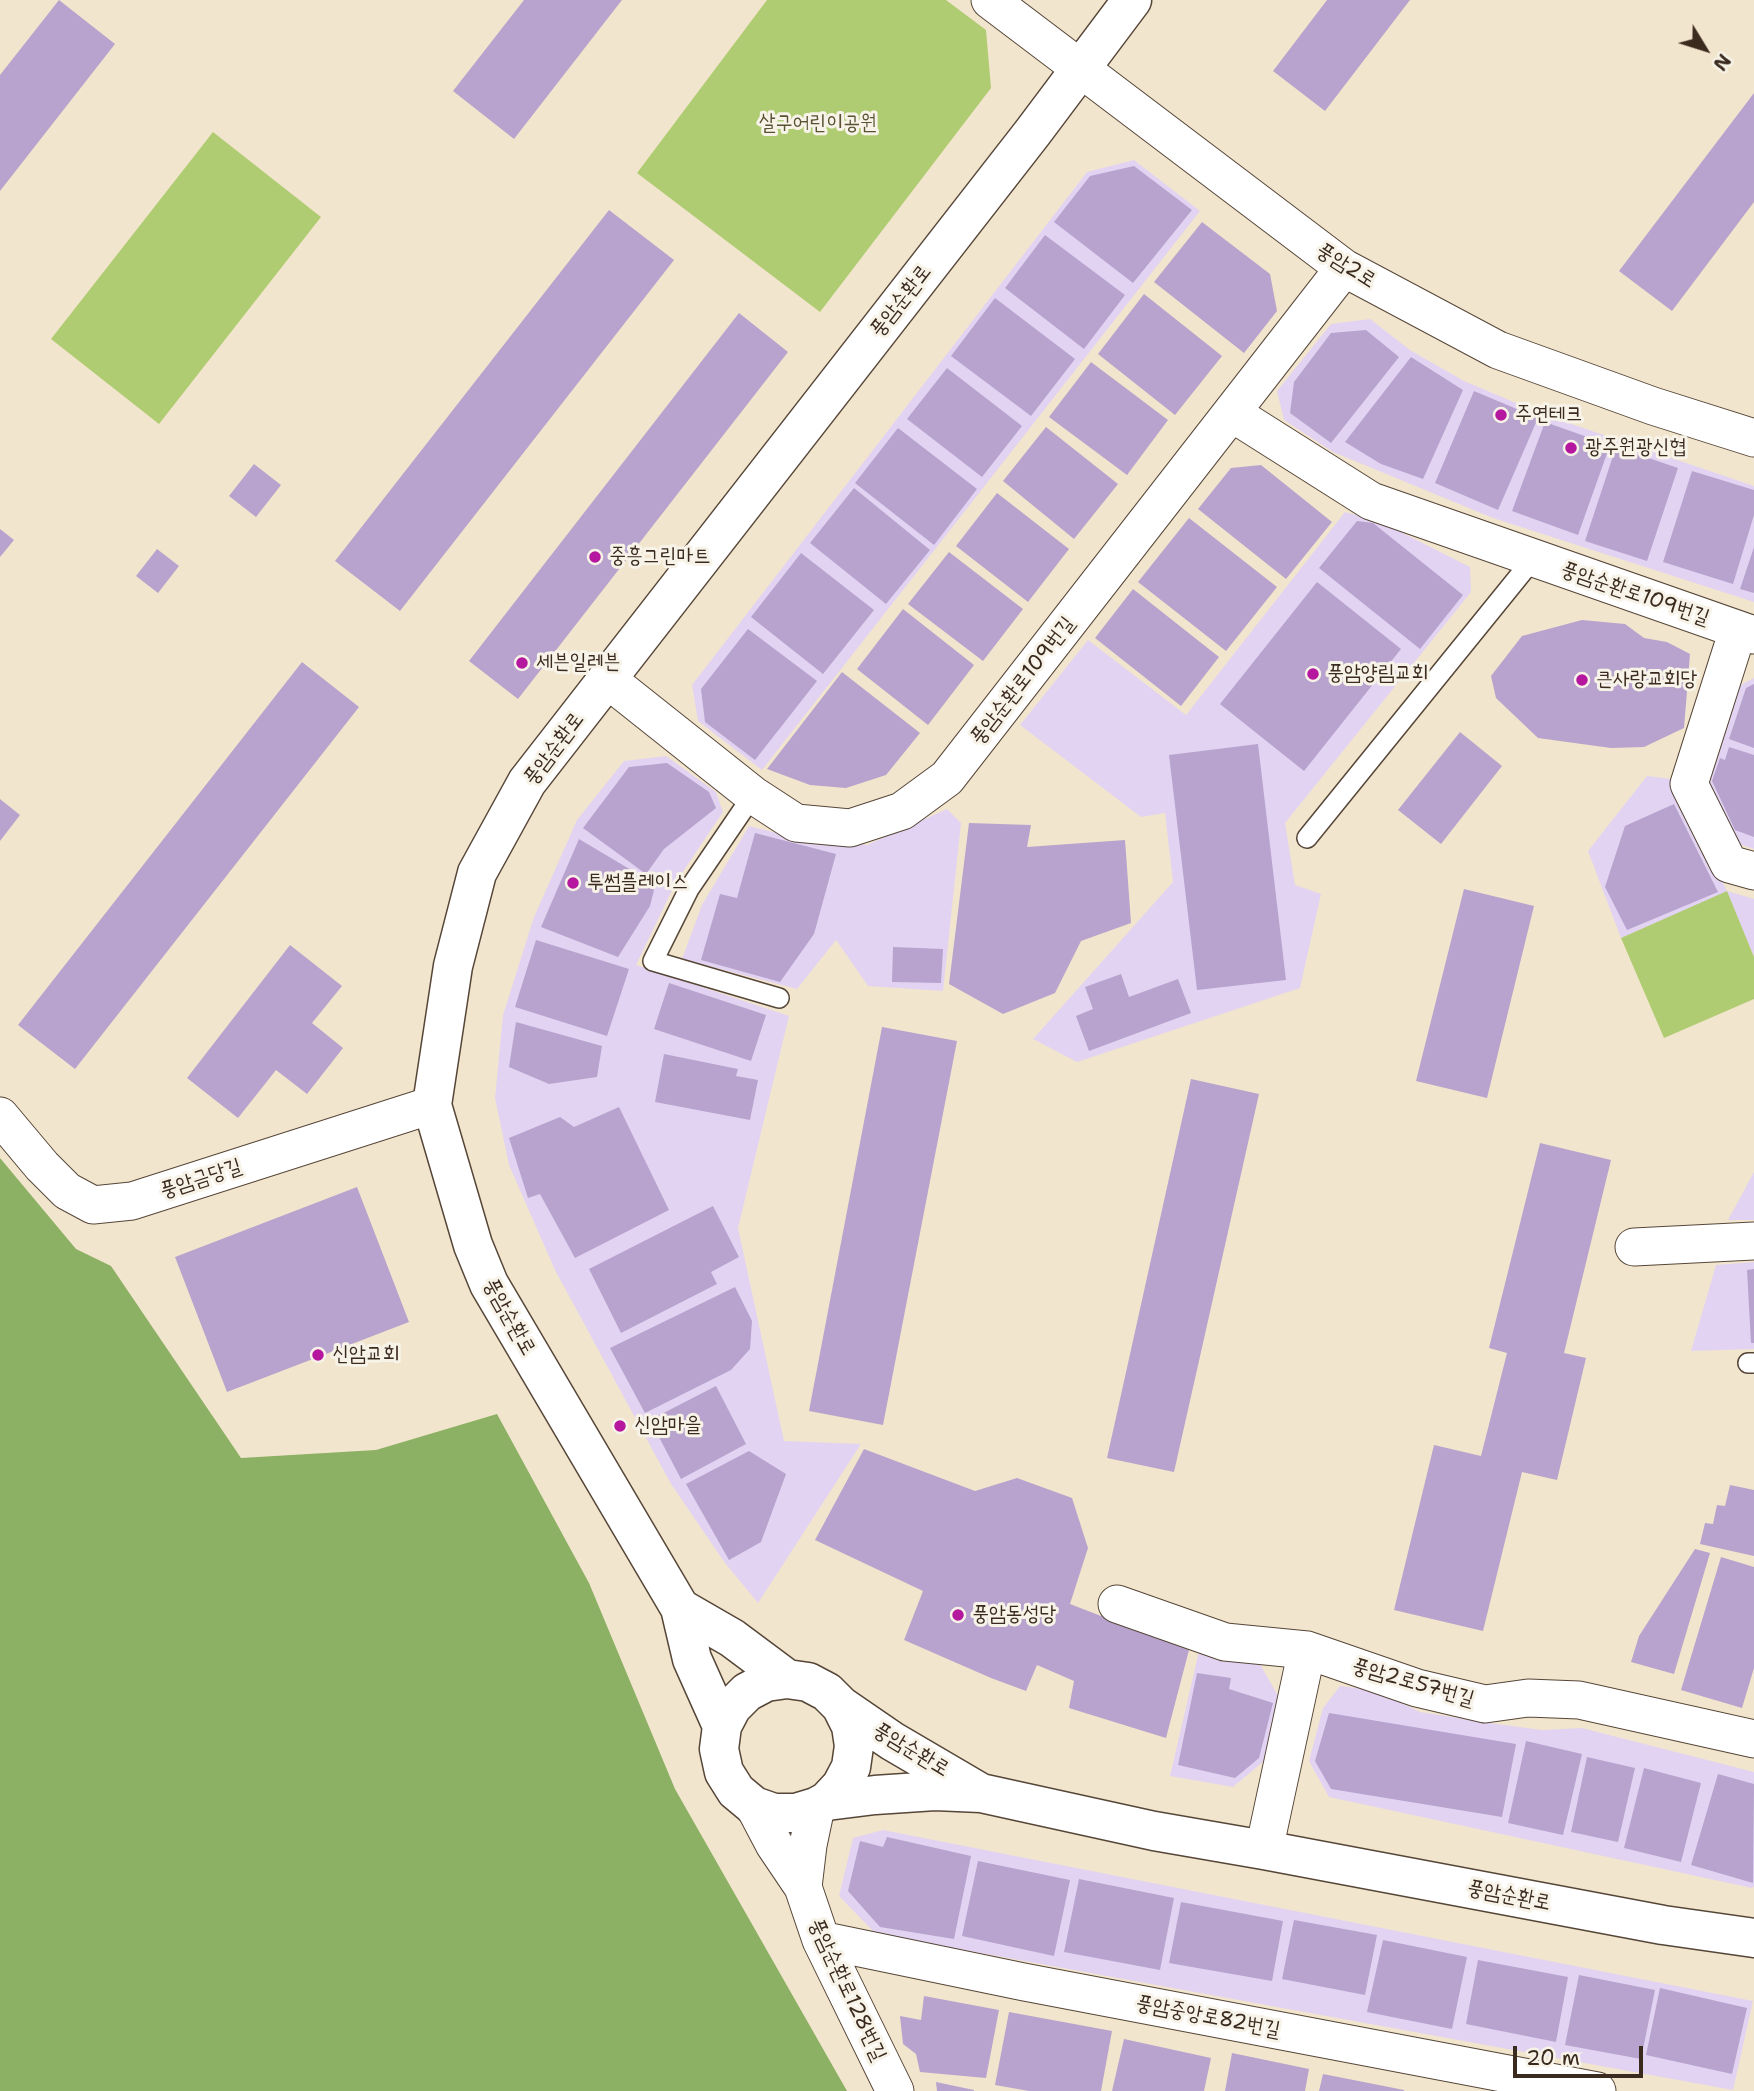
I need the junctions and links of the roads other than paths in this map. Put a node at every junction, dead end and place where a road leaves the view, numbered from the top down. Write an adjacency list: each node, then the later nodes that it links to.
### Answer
1 (990, 0): 3 (street, 풍암2로)
2 (1132, 0): 3 (street, 풍암순환로)
3 (1082, 67): 4 (street, 풍암2로); 9 (street, 풍암순환로)
4 (1344, 268): 5 (street, 풍암순환로109번길); 6 (street, 풍암2로)
5 (1232, 413): 7 (street, 풍암순환로109번길); 10 (street, 풍암순환로109번길)
6 (1754, 438)
7 (1533, 559): 8 (street, 풍암순환로109번길); 11 (lane, 풍암순환로109번길)
8 (1746, 633): 12 (street, 풍암순환로109번길)
9 (607, 679): 10 (street, 풍암순환로109번길); 14 (street, 풍암순환로)
10 (753, 795): 13 (lane)
11 (1307, 838)
12 (1754, 871)
13 (779, 998)
14 (432, 1105): 15 (street, 풍암금당길); 19 (street, 풍암순환로)
15 (0, 1116)
16 (1754, 1241): 17 (street)
17 (1634, 1247)
18 (1117, 1604): 20 (street, 풍암2로57번길)
19 (680, 1608): 21 (street, 풍암순환로); 23 (street, 풍암순환로)
20 (1307, 1650): 24 (street, 풍암2로57번길); 28 (street)
21 (787, 1678): 22 (street, 풍암순환로); 23 (street)
22 (841, 1706): 25 (street, 풍암순환로); 26 (street, 풍암순환로)
23 (722, 1726): 27 (street, 풍암순환로)
24 (1754, 1739)
25 (981, 1793): 26 (street, 풍암순환로); 28 (street, 풍암순환로)
26 (822, 1804): 27 (street, 풍암순환로); 29 (street, 풍암순환로128번길)
27 (754, 1806): 29 (street, 풍암순환로128번길)
28 (1264, 1850): 30 (street, 풍암순환로)
29 (803, 1887): 31 (street, 풍암순환로128번길)
30 (1754, 1938)
31 (821, 1940): 32 (street, 풍암순환로128번길); 33 (street, 풍암중앙로82번길)
32 (895, 2091)
33 (1597, 2091)

